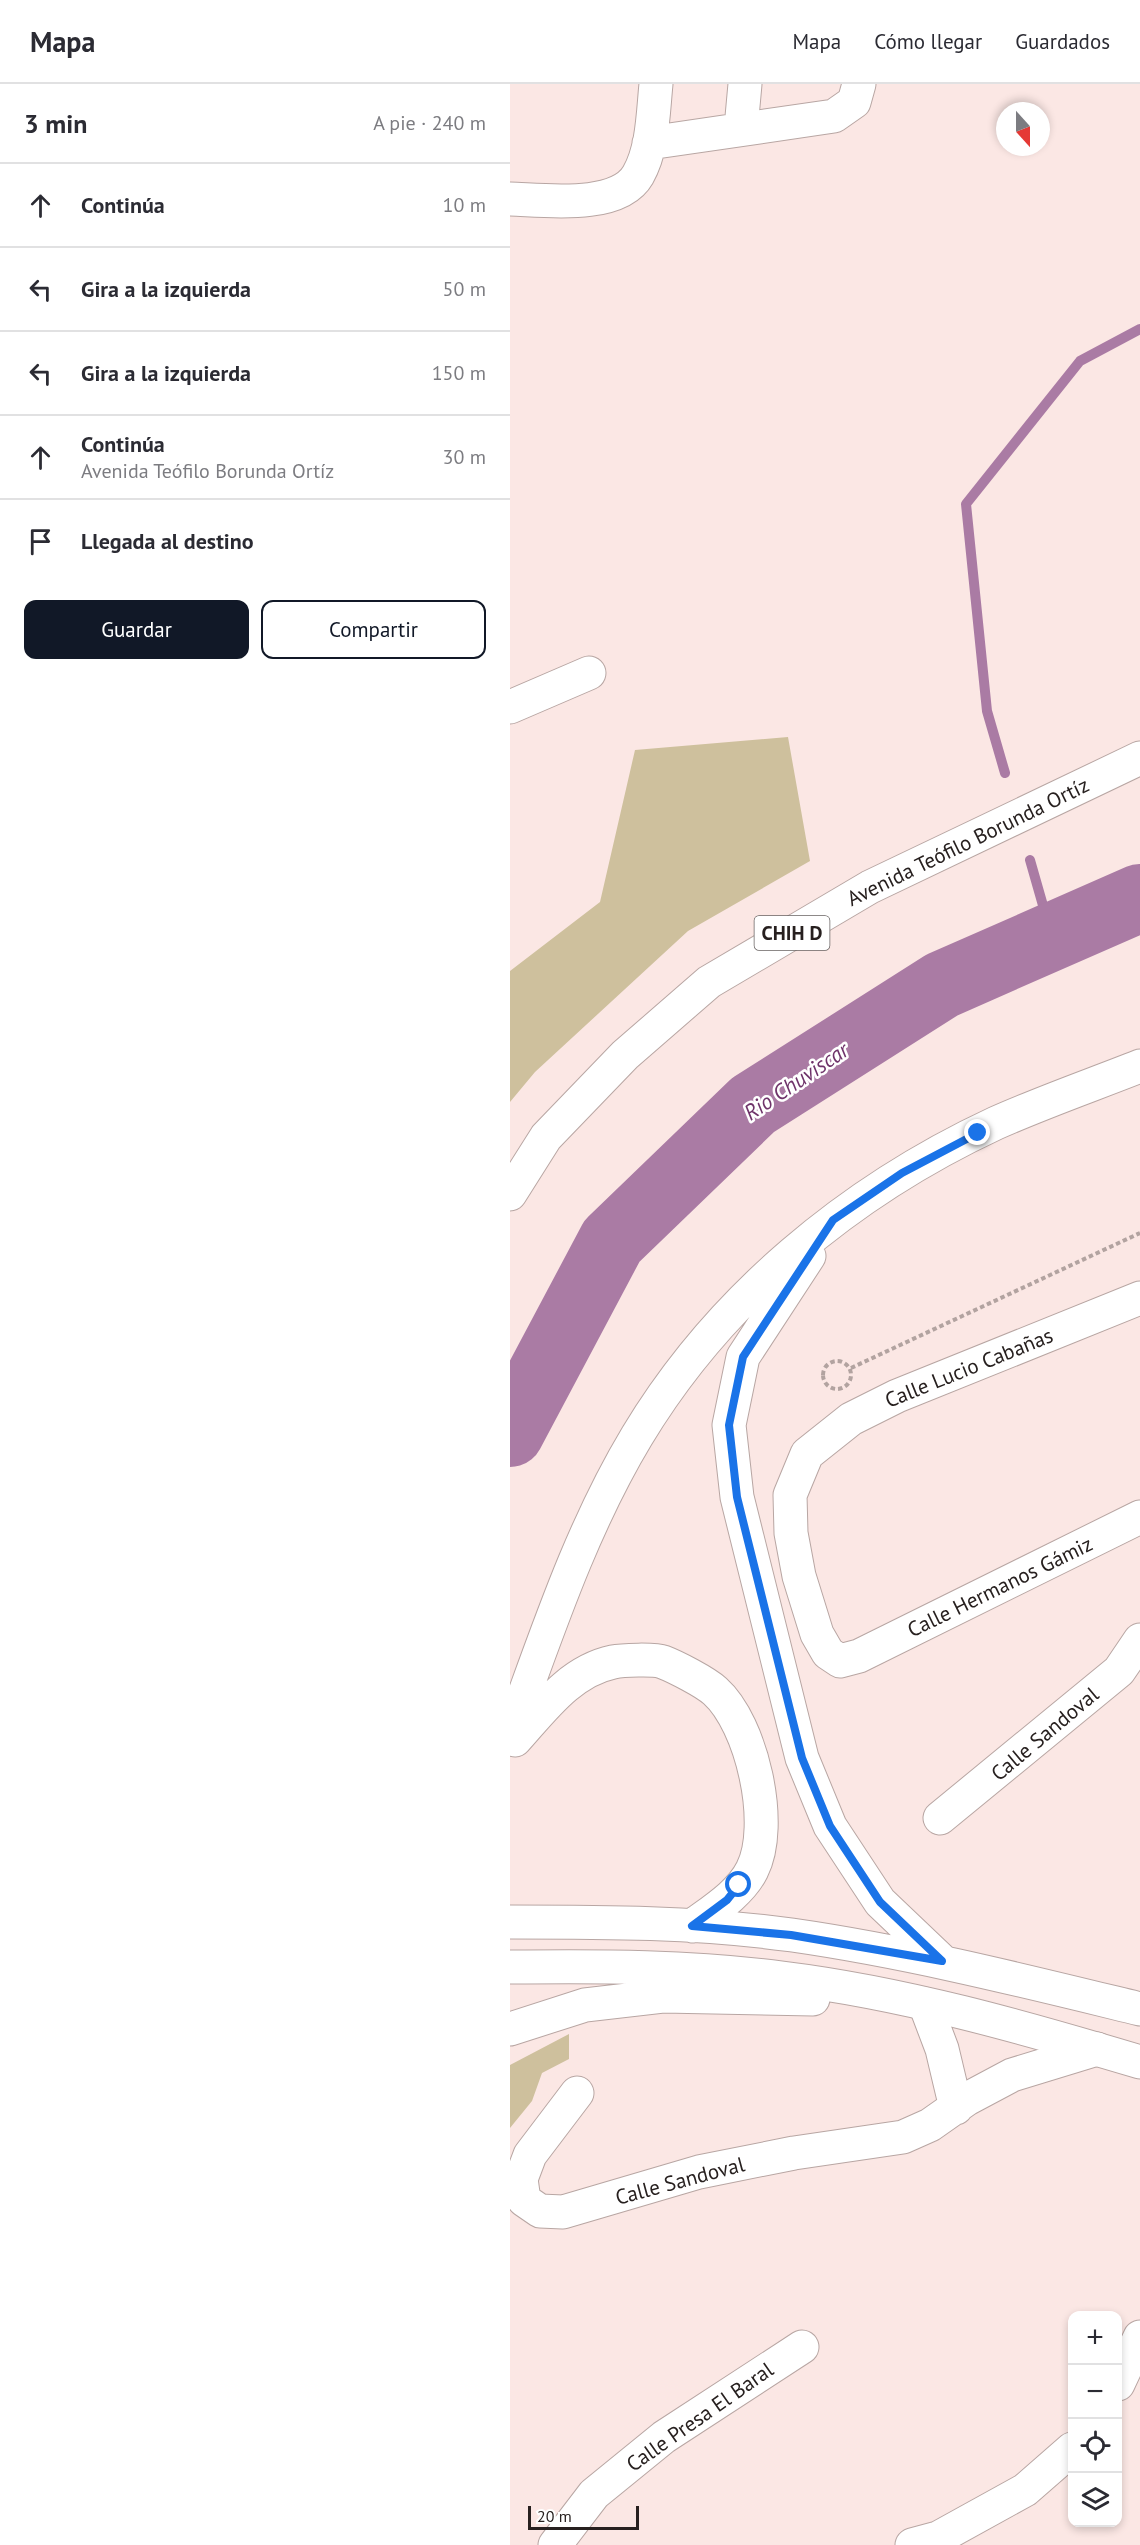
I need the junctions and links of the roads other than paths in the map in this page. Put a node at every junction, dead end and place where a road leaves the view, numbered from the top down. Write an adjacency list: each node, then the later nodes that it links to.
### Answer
1 (656, 84): 5 (main road)
2 (745, 84): 4 (main road)
3 (859, 84): 4 (main road)
4 (741, 128): 5 (main road)
5 (649, 143): 6 (main road)
6 (510, 199)
7 (589, 673): 8 (main road)
8 (510, 707)
9 (1140, 758): 11 (main road, Avenida Teófilo Borunda Ortíz / CHIH D)
10 (1140, 1066): 14 (main road)
11 (546, 1137): 12 (main road); 13 (main road, Avenida Teófilo Borunda Ortíz / CHIH D)
12 (510, 1165)
13 (510, 1194)
14 (833, 1220): 19 (main road); 24 (main road)
15 (1140, 1298): 18 (main road, Calle Lucio Cabañas)
16 (1140, 1517): 18 (main road, Calle Hermanos Gámiz)
17 (1140, 1640): 21 (main road, Calle Sandoval)
18 (859, 1656)
19 (510, 1734)
20 (510, 1746): 23 (main road)
21 (940, 1818)
22 (510, 1922): 23 (main road)
23 (692, 1926): 24 (main road)
24 (942, 1961): 27 (main road)
25 (510, 1967): 26 (main road)
26 (913, 2001): 28 (main road); 29 (main road); 32 (main road)
27 (1140, 2009)
28 (510, 2029)
29 (1097, 2049): 30 (main road); 32 (main road, Calle Sandoval)
30 (1140, 2062)
31 (577, 2093): 32 (main road, Calle Sandoval)
32 (956, 2108)
33 (1140, 2337): 35 (main road)
34 (802, 2347): 38 (main road, Calle Presa El Baral)
35 (1122, 2375)
36 (1068, 2452): 37 (main road)
37 (930, 2543)
38 (555, 2545)

